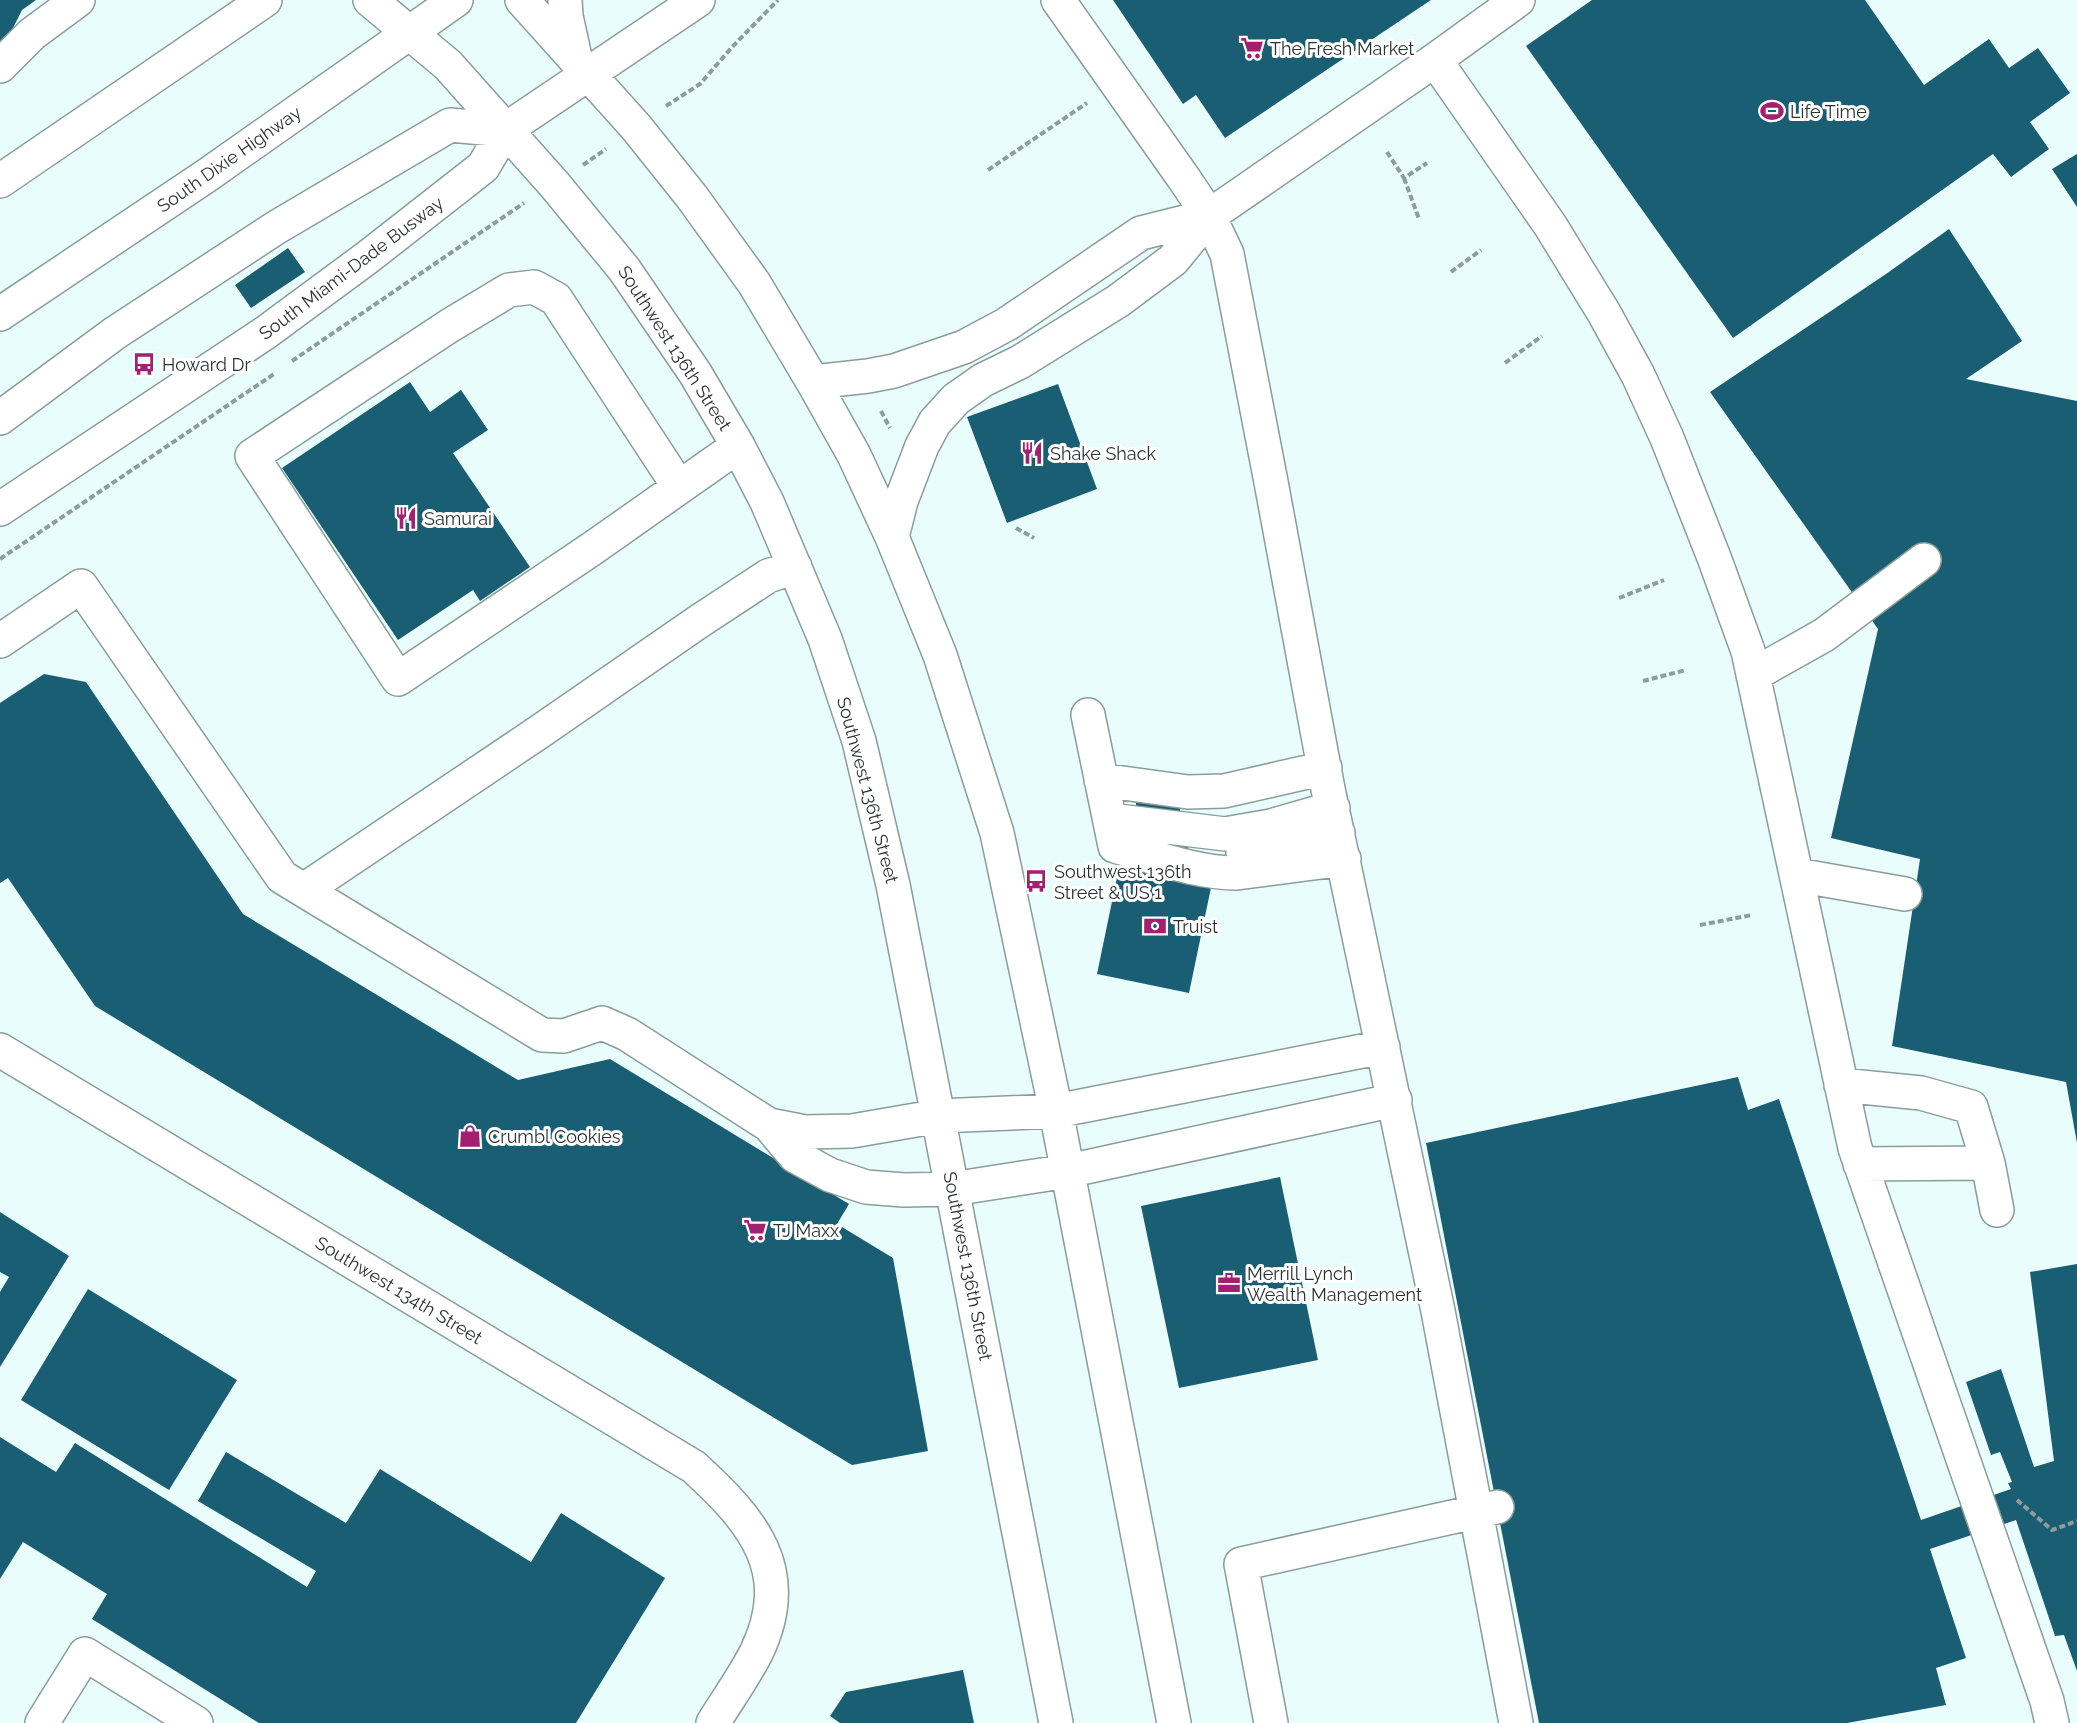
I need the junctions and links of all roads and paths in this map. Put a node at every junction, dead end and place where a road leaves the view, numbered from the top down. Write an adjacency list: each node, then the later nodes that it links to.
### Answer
1 (78, 0): 14 (main road)
2 (265, 0): 22 (main road)
3 (370, 0): 11 (main road, Southwest 136th Street)
4 (456, 0): 11 (main road, South Dixie Highway)
5 (522, 0): 13 (main road)
6 (565, 0): 13 (main road)
7 (698, 0): 13 (main road, South Miami-Dade Busway)
8 (778, 0): 15 (path)
9 (1058, 0): 23 (main road)
10 (1518, 0): 12 (main road)
11 (410, 33): 17 (main road, Southwest 136th Street); 27 (main road, South Dixie Highway)
12 (1435, 60): 23 (main road); 46 (main road)
13 (581, 65): 17 (main road, South Miami-Dade Busway); 30 (main road)
14 (0, 66)
15 (669, 103)
16 (1072, 113): 20 (path)
17 (505, 130): 32 (main road); 34 (main road, Southwest 136th Street); 36 (main road, South Miami-Dade Busway)
18 (1387, 152): 21 (path)
19 (1427, 163): 21 (path)
20 (988, 170)
21 (1404, 178): 24 (path)
22 (0, 181)
23 (1209, 216): 30 (main road); 38 (main road); 50 (main road)
24 (1419, 219)
25 (1481, 250): 26 (path)
26 (1450, 272)
27 (0, 314)
28 (1542, 336): 29 (path)
29 (1505, 363)
30 (813, 382): 38 (main road)
31 (879, 407): 33 (path)
32 (0, 418)
33 (893, 436)
34 (738, 446): 35 (main road); 41 (main road, Southwest 136th Street)
35 (679, 487): 35 (main road)
36 (0, 509)
37 (1016, 528): 39 (path)
38 (892, 537): 60 (main road)
39 (1034, 538)
40 (1924, 560): 46 (main road)
41 (795, 567): 52 (main road); 61 (main road, Southwest 136th Street)
42 (1664, 580): 43 (path)
43 (1619, 598)
44 (0, 641): 52 (main road)
45 (1686, 670): 47 (path)
46 (1753, 675): 51 (main road)
47 (1644, 681)
48 (1088, 716): 49 (main road)
49 (1107, 809): 50 (main road); 50 (main road); 50 (main road)
50 (1334, 812): 56 (main road)
51 (1797, 875): 53 (main road); 58 (main road)
52 (304, 890): 62 (main road)
53 (1905, 894)
54 (1752, 915): 55 (path)
55 (1700, 925)
56 (1383, 1047): 59 (main road); 60 (main road)
57 (0, 1050): 74 (main road, Southwest 134th Street)
58 (1841, 1085): 63 (main road); 64 (main road)
59 (1395, 1100): 65 (main road); 69 (main road)
60 (1056, 1111): 61 (main road); 65 (main road)
61 (939, 1116): 62 (main road); 66 (main road, Southwest 136th Street)
62 (769, 1125): 66 (main road)
63 (1988, 1163): 64 (main road); 67 (main road)
64 (1860, 1164): 78 (main road)
65 (1068, 1171): 66 (main road); 76 (main road)
66 (952, 1189): 75 (main road, Southwest 136th Street)
67 (1997, 1210)
68 (2014, 1498): 70 (path)
69 (1487, 1510): 71 (main road); 77 (main road)
70 (2077, 1521)
71 (1523, 1721)
72 (42, 1723): 73 (main road)
73 (196, 1723)
74 (713, 1723)
75 (1056, 1723)
76 (1174, 1723)
77 (1271, 1723)
78 (2052, 1723)

